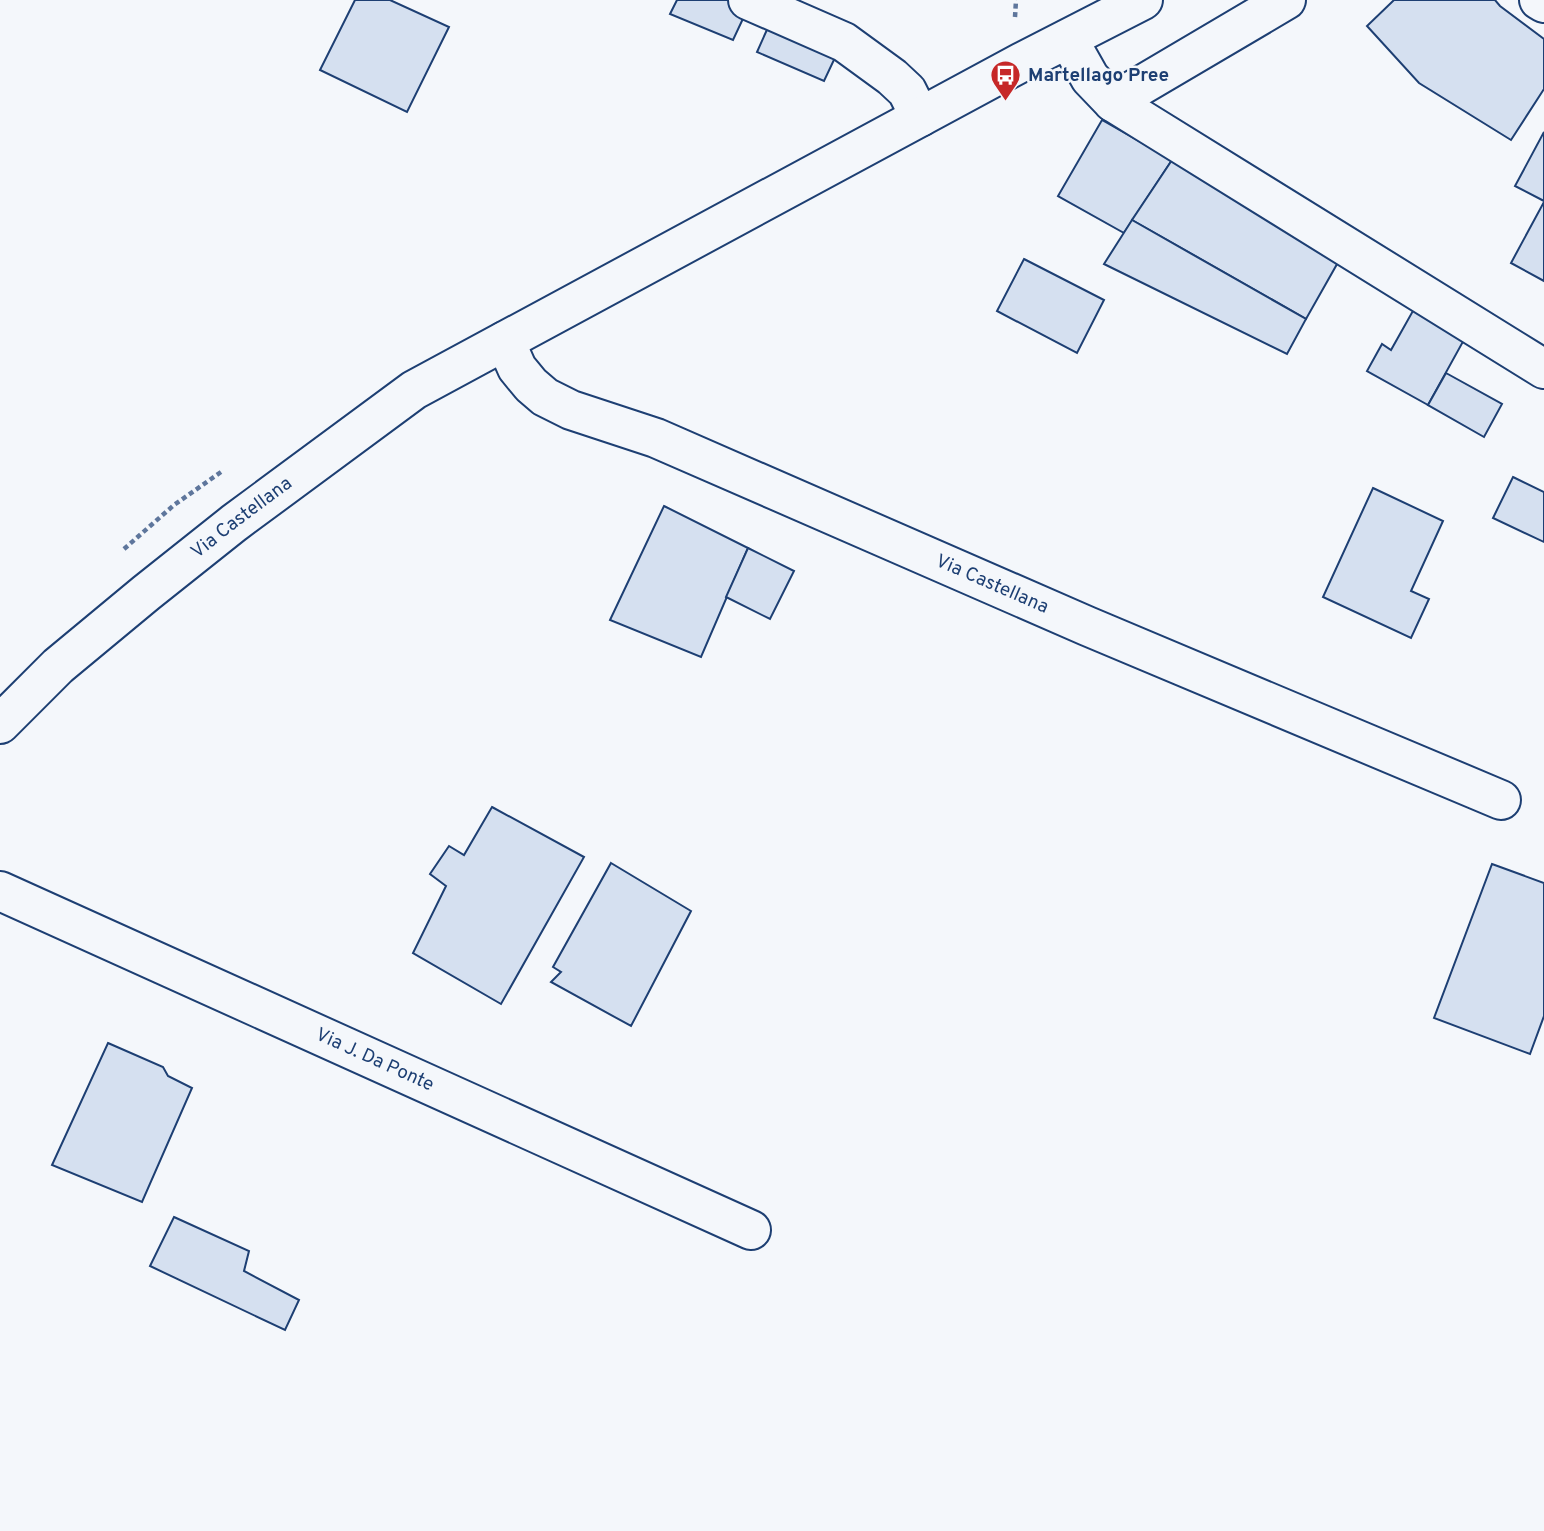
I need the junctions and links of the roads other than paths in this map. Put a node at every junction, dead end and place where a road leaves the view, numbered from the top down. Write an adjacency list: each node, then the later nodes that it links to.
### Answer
1 (748, 0): 9 (street)
2 (1143, 0): 6 (street, Via Castellana)
3 (1286, 0): 8 (street)
4 (1539, 0): 5 (street)
5 (1544, 3)
6 (1099, 11): 7 (street, Via Castellana)
7 (1068, 39): 8 (street); 9 (street, Via Castellana)
8 (1113, 102): 11 (street)
9 (920, 117): 10 (street, Via Castellana)
10 (505, 341): 12 (street, Via Castellana); 13 (street, Via Castellana)
11 (1544, 369)
12 (0, 724)
13 (1501, 800)
14 (0, 891): 15 (street, Via J. Da Ponte)
15 (751, 1230)

